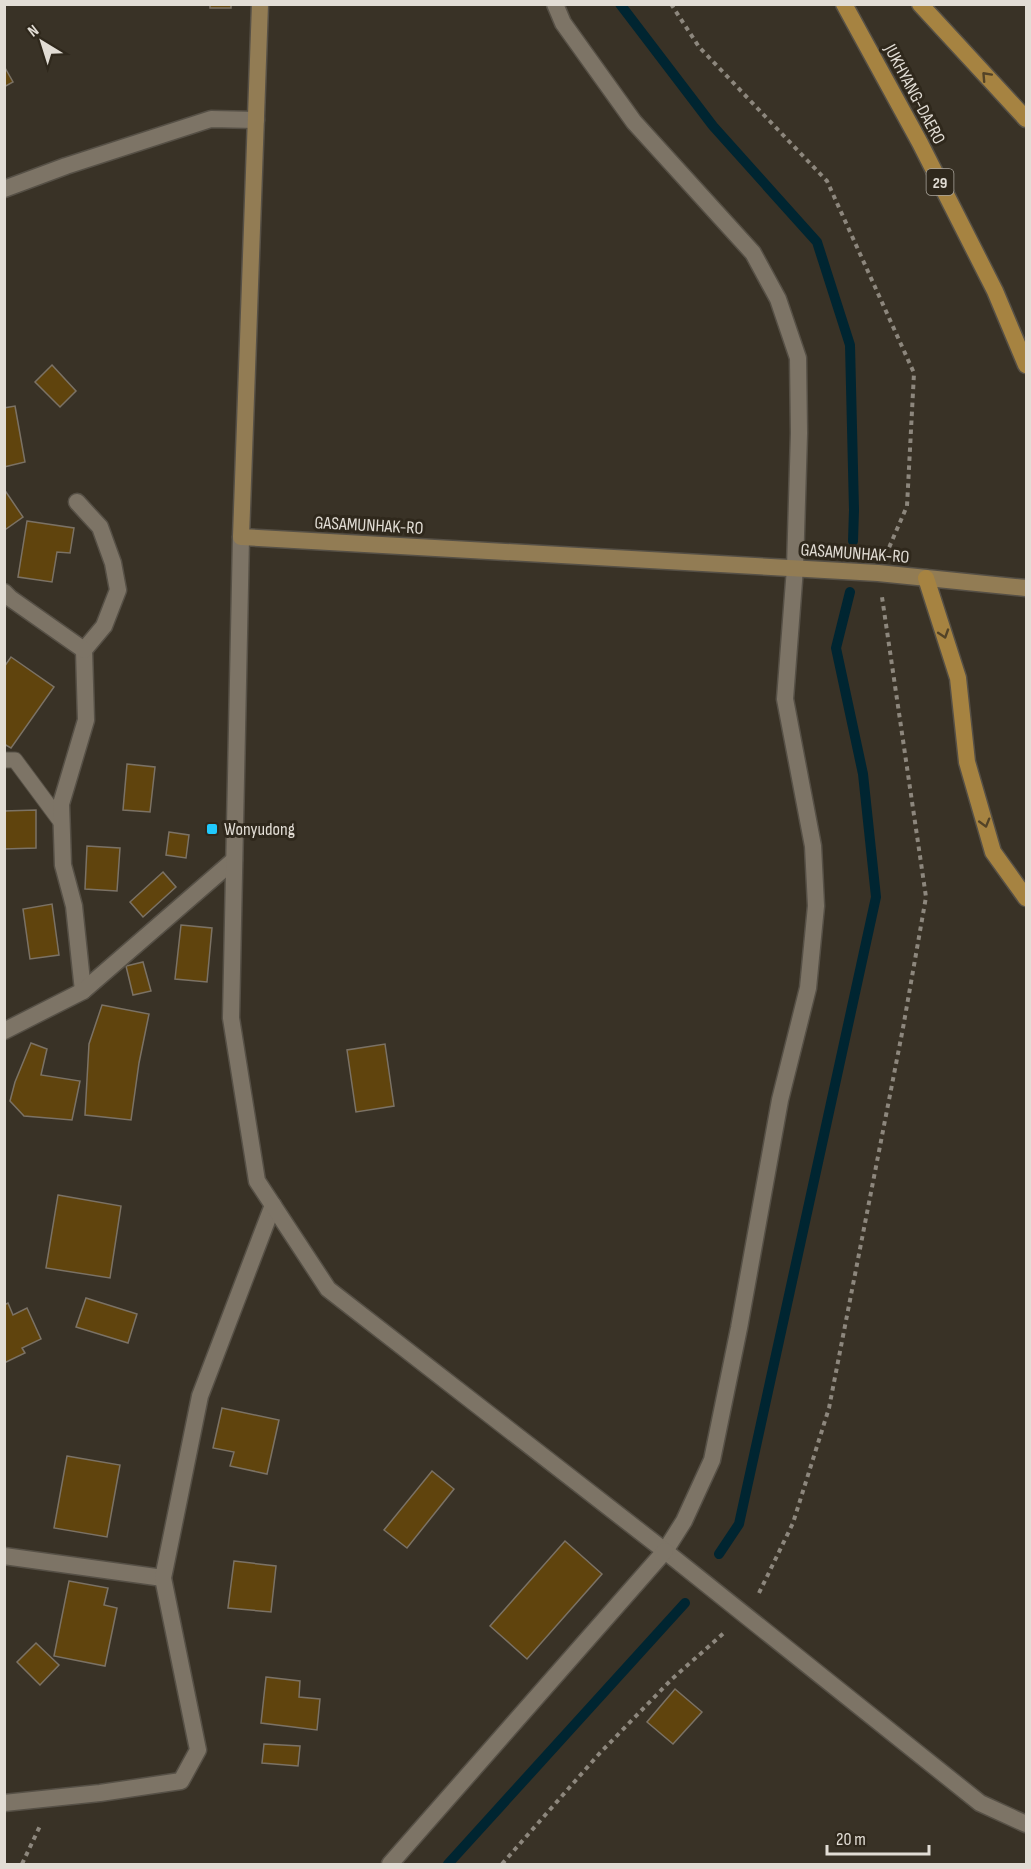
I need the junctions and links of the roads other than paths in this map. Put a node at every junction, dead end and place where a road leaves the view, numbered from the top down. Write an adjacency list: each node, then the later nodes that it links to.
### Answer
1 (260, 4): 6 (main road)
2 (555, 4): 11 (street)
3 (844, 4): 8 (main road, JUKHYANG-DAERO / 29)
4 (920, 4): 5 (main road, one-way to 4)
5 (1026, 119)
6 (256, 120): 7 (street); 10 (main road)
7 (4, 189)
8 (1026, 365)
9 (77, 502): 15 (street)
10 (242, 537): 11 (main road, GASAMUNHAK-RO); 18 (street)
11 (795, 568): 12 (main road, GASAMUNHAK-RO); 23 (street)
12 (926, 578): 13 (main road, GASAMUNHAK-RO); 19 (main road, one-way to 19)
13 (1026, 588)
14 (4, 592): 15 (street)
15 (84, 650): 17 (street)
16 (4, 760): 17 (lane)
17 (61, 822): 20 (street)
18 (234, 860): 20 (street); 22 (street)
19 (1026, 898)
20 (82, 991): 21 (street)
21 (4, 1031)
22 (273, 1205): 23 (street); 25 (street)
23 (665, 1551): 27 (street); 28 (street)
24 (4, 1556): 25 (street)
25 (163, 1578): 26 (street)
26 (4, 1803)
27 (1026, 1824)
28 (390, 1864)

